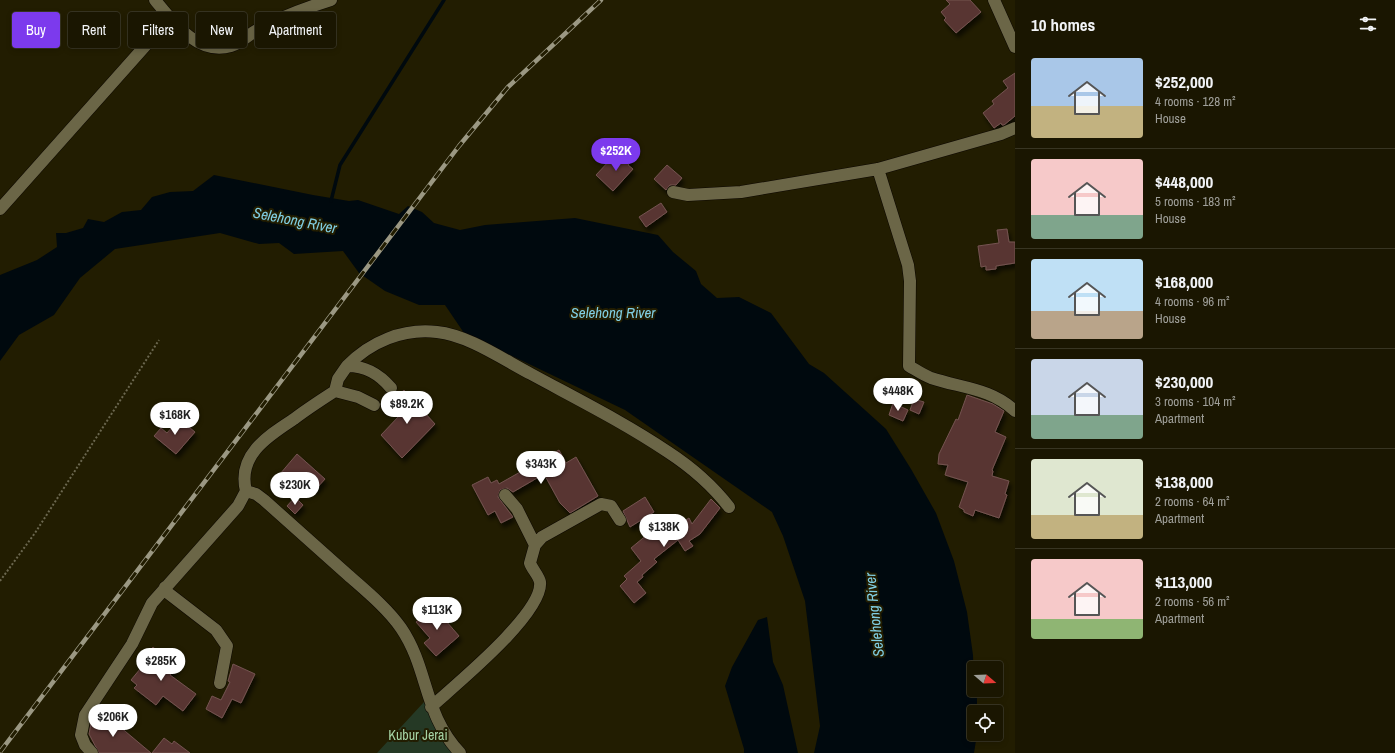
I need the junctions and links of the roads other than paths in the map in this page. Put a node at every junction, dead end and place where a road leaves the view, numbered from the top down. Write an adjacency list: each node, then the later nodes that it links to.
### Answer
1 (155, 0): 4 (street)
2 (331, 0): 5 (street)
3 (994, 0): 6 (street)
4 (165, 12)
5 (188, 34)
6 (1015, 47)
7 (143, 48): 11 (street)
8 (1015, 128): 9 (street)
9 (878, 170): 10 (street); 16 (street)
10 (673, 192)
11 (0, 209)
12 (347, 366): 13 (street); 14 (street); 19 (street)
13 (391, 388)
14 (335, 390): 15 (street); 17 (street)
15 (374, 405)
16 (1015, 411)
17 (246, 491): 22 (street); 24 (street)
18 (505, 495): 21 (street)
19 (729, 507)
20 (620, 520): 21 (street)
21 (536, 545): 24 (street)
22 (165, 587): 23 (street); 25 (street)
23 (220, 683)
24 (431, 707): 26 (street)
25 (92, 753)
26 (460, 753)

